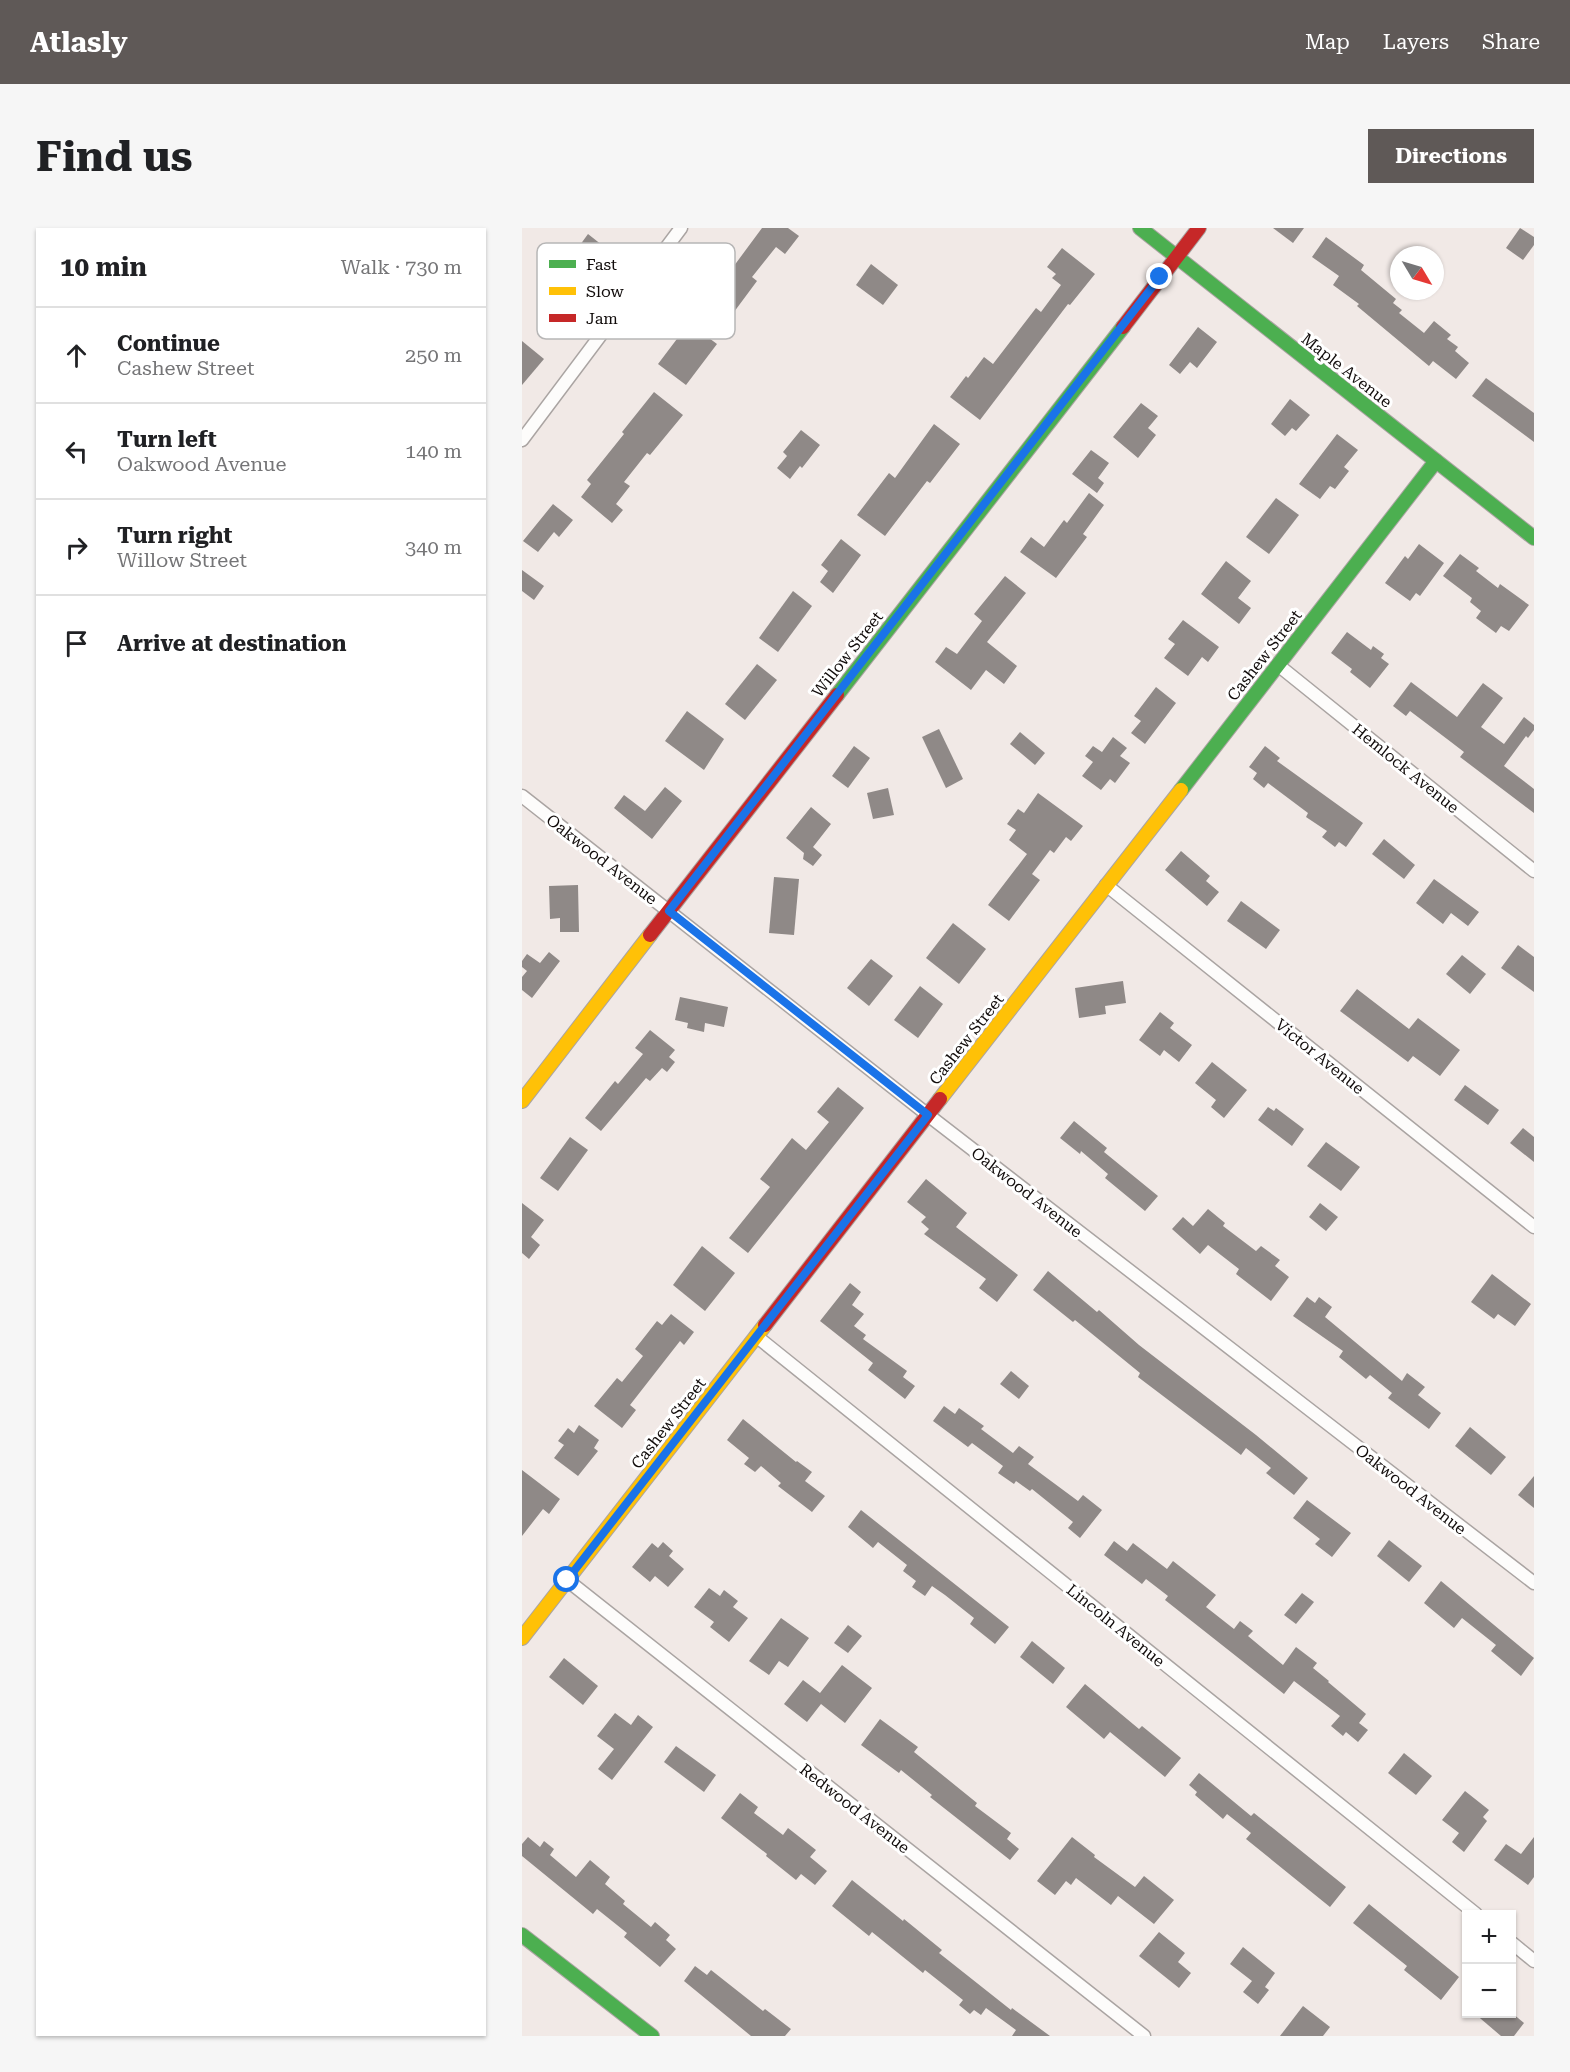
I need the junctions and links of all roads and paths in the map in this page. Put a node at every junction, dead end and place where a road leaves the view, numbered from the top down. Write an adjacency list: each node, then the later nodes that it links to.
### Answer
1 (681, 228): 4 (street)
2 (1140, 228): 5 (street, Maple Avenue)
3 (1199, 228): 5 (street, Willow Street)
4 (670, 243)
5 (1177, 256): 8 (street, Maple Avenue); 14 (street, Willow Street)
6 (597, 339): 7 (street)
7 (523, 438)
8 (1436, 461): 9 (street, Maple Avenue); 10 (street, Cashew Street)
9 (1534, 538)
10 (1278, 665): 12 (street, Hemlock Avenue); 13 (street, Cashew Street)
11 (522, 796): 14 (street, Oakwood Avenue)
12 (1534, 871)
13 (1106, 885): 16 (street, Cashew Street); 17 (street, Victor Avenue)
14 (669, 911): 15 (street, Willow Street); 16 (street, Oakwood Avenue)
15 (522, 1101)
16 (928, 1115): 18 (street, Cashew Street); 20 (street, Oakwood Avenue)
17 (1534, 1227)
18 (756, 1336): 19 (street, Cashew Street); 22 (street, Lincoln Avenue)
19 (567, 1580): 21 (street, Cashew Street); 27 (street, Redwood Avenue)
20 (1534, 1583)
21 (522, 1638)
22 (1471, 1910)
23 (522, 1935): 26 (street)
24 (1516, 1946): 25 (street)
25 (1534, 1961)
26 (652, 2036)
27 (1144, 2036)

